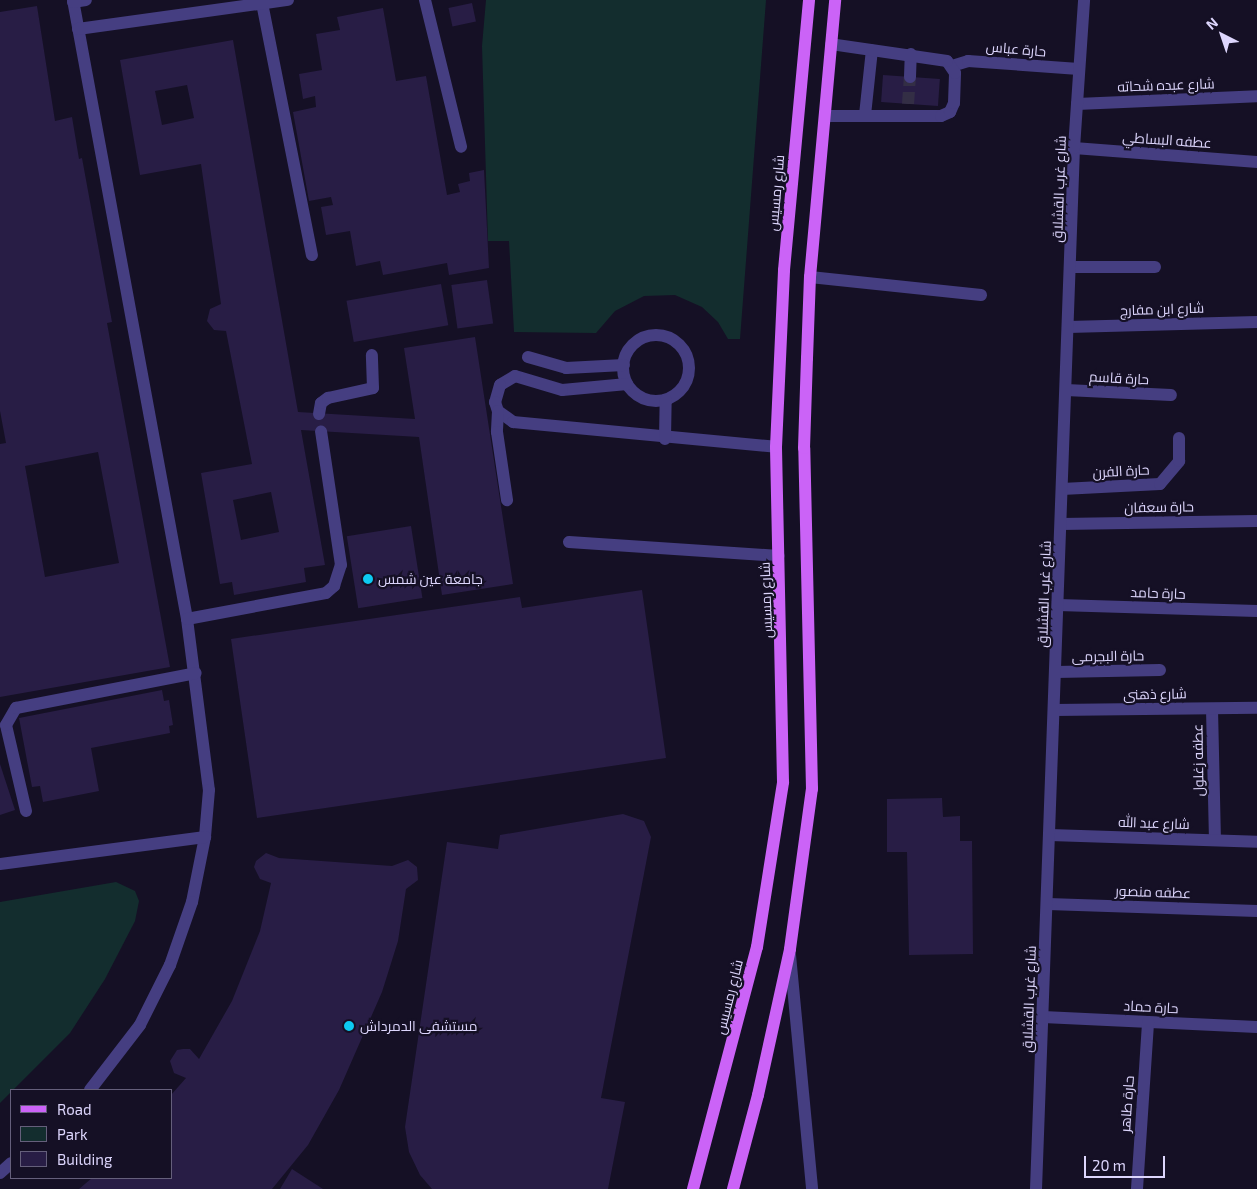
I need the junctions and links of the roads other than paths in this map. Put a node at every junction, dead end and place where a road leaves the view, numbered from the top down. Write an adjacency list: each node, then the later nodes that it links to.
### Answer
1 (86, 0): 7 (street)
2 (288, 0): 8 (street)
3 (425, 0): 20 (street)
4 (809, 0): 42 (main road, شارع رمسيس)
5 (835, 0): 10 (main road)
6 (1084, 0): 14 (street, شارع غرب القشلاق)
7 (73, 1): 9 (street)
8 (262, 3): 9 (street); 23 (street)
9 (78, 29): 51 (street)
10 (831, 44): 11 (street); 19 (main road)
11 (872, 50): 12 (street); 18 (street)
12 (911, 54): 13 (street); 15 (street)
13 (952, 66): 14 (street, حارة عباس); 18 (street)
14 (1079, 69): 17 (street, شارع غرب القشلاق)
15 (910, 76)
16 (1257, 96): 17 (street, شارع عبده شحاته)
17 (1077, 104): 21 (street, شارع غرب القشلاق)
18 (865, 115): 19 (street)
19 (824, 116): 26 (main road)
20 (461, 147)
21 (1074, 148): 22 (street, عطفه البساطي); 24 (street, شارع غرب القشلاق)
22 (1257, 162)
23 (312, 255)
24 (1071, 266): 25 (street); 29 (street, شارع غرب القشلاق)
25 (1155, 267)
26 (810, 277): 27 (street); 66 (main road)
27 (981, 295)
28 (1257, 322): 29 (street, شارع ابن مفارج)
29 (1068, 327): 34 (street, شارع غرب القشلاق)
30 (372, 355): 38 (street)
31 (528, 357): 32 (street)
32 (624, 365): 33 (street); 36 (street)
33 (627, 384): 36 (street); 37 (street)
34 (1066, 390): 35 (street, حارة قاسم); 43 (street, شارع غرب القشلاق)
35 (1170, 395)
36 (666, 400): 40 (street)
37 (498, 411): 40 (street); 44 (street)
38 (319, 414)
39 (321, 431): 51 (street)
40 (665, 438): 42 (street)
41 (1179, 438): 43 (street, حارة الفرن)
42 (776, 446): 48 (main road, شارع رمسيس)
43 (1062, 489): 46 (street, شارع غرب القشلاق)
44 (507, 500)
45 (1257, 521): 46 (street, حارة سعفان)
46 (1061, 524): 49 (street, شارع غرب القشلاق)
47 (568, 542): 48 (street)
48 (779, 556): 73 (main road, شارع رمسيس)
49 (1058, 604): 50 (street, حارة حامد); 53 (street, شارع غرب القشلاق)
50 (1257, 612)
51 (187, 619): 54 (street)
52 (1160, 670): 53 (street, حارة البجرمى)
53 (1056, 672): 57 (street, شارع غرب القشلاق)
54 (196, 673): 58 (street); 60 (street)
55 (1257, 708): 56 (street, شارع ذهنى)
56 (1212, 709): 57 (street, شارع ذهنى); 61 (street, عطفه زغلول)
57 (1054, 710): 59 (street, شارع غرب القشلاق)
58 (26, 811)
59 (1050, 835): 61 (street, شارع عبد الله); 64 (street, شارع غرب القشلاق)
60 (205, 837): 63 (street); 70 (street)
61 (1215, 840): 62 (street, شارع عبد الله)
62 (1257, 842)
63 (0, 864)
64 (1048, 904): 65 (street, عطفه منصور); 67 (street, شارع غرب القشلاق)
65 (1257, 910)
66 (790, 949): 74 (main road); 75 (street)
67 (1043, 1017): 68 (street, حارة حماد); 76 (street, شارع غرب القشلاق)
68 (1148, 1022): 69 (street, حارة حماد); 77 (street, حارة طاهر)
69 (1257, 1027)
70 (91, 1089)
71 (10, 1164): 72 (street)
72 (0, 1173)
73 (693, 1189)
74 (733, 1189)
75 (812, 1189)
76 (1036, 1189)
77 (1137, 1189)

